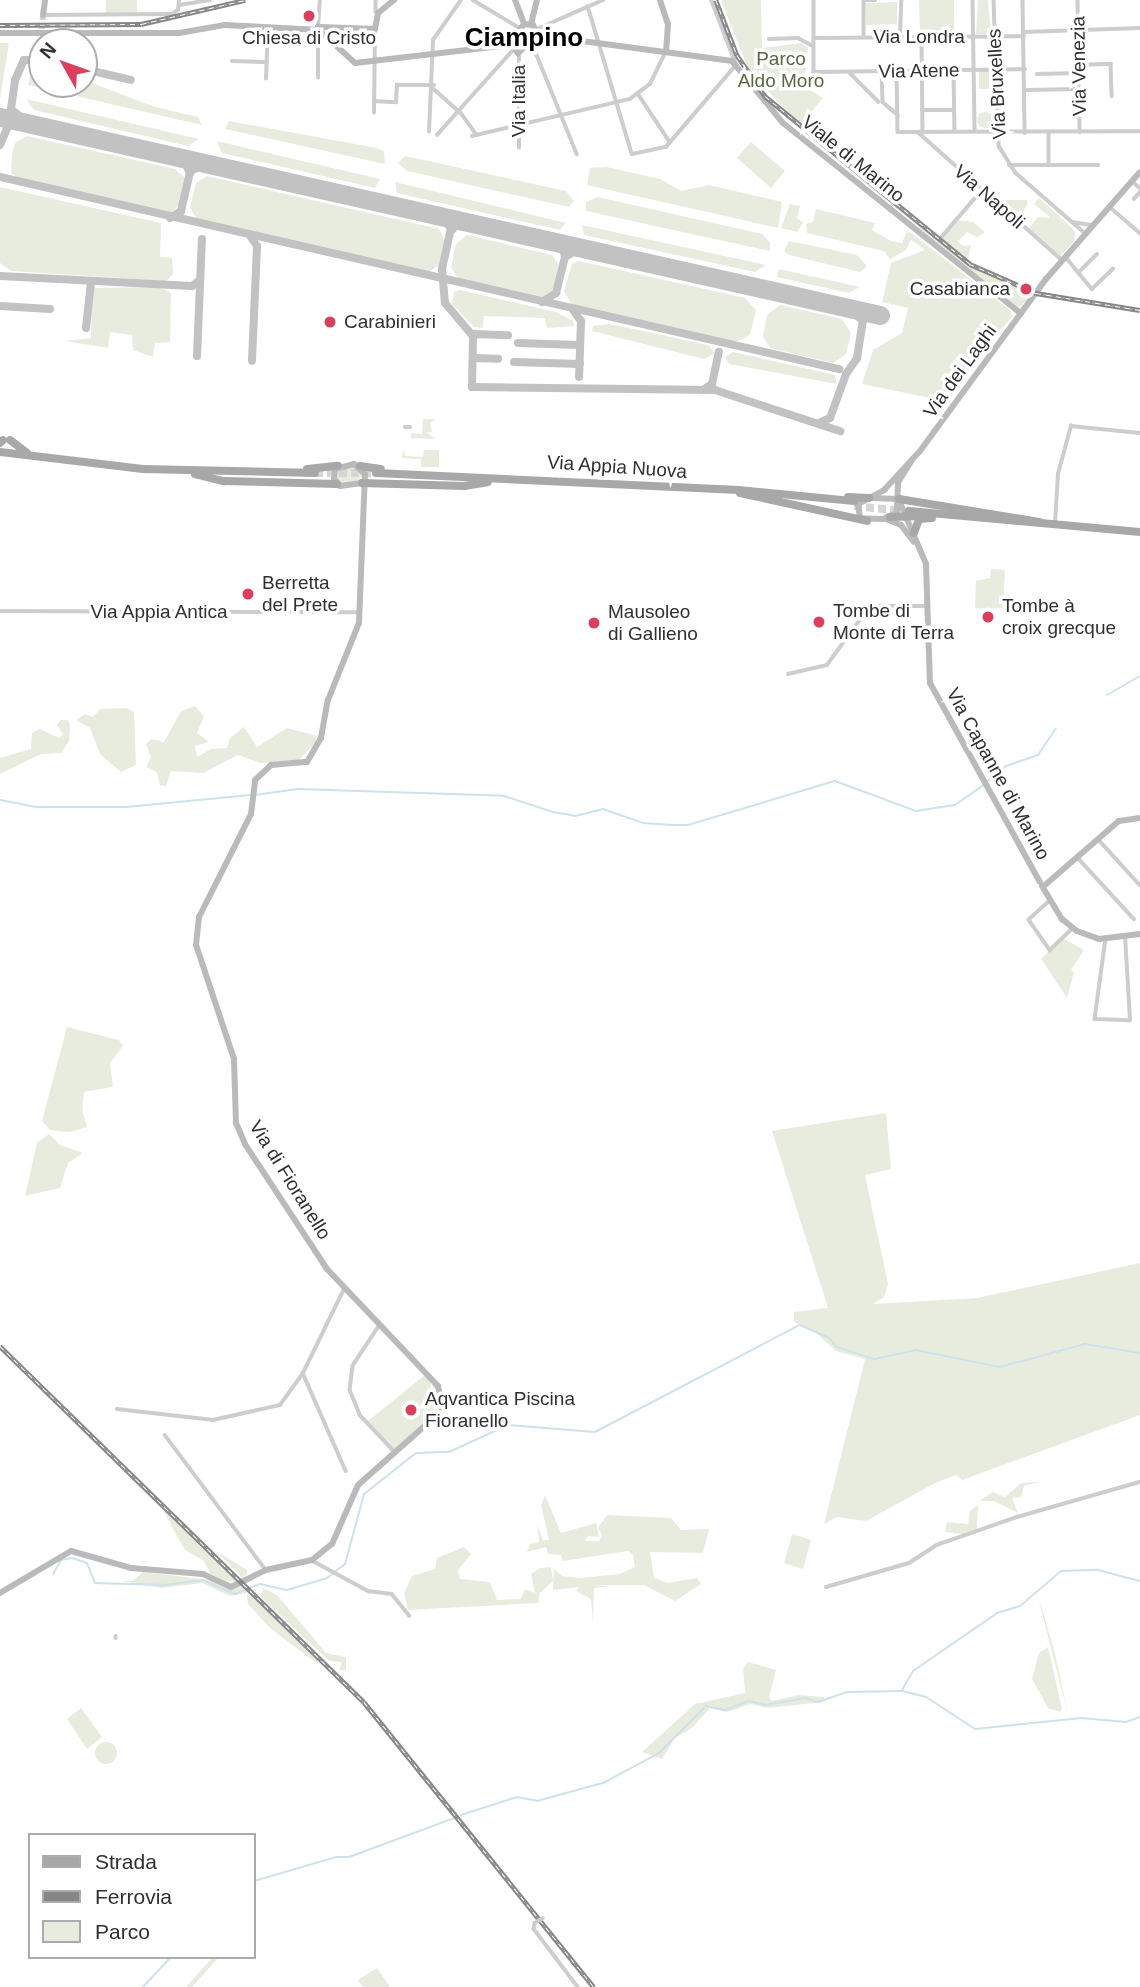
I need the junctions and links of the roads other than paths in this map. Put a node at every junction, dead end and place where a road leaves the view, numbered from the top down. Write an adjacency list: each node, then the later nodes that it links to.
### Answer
1 (45, 0): 23 (street)
2 (210, 0): 20 (street)
3 (320, 0): 26 (street)
4 (394, 0): 21 (street)
5 (461, 0): 45 (street)
6 (474, 0): 24 (street)
7 (515, 0): 24 (street)
8 (537, 0): 24 (street)
9 (603, 0): 22 (street)
10 (660, 0): 44 (street)
11 (711, 0): 49 (street)
12 (814, 0): 38 (street)
13 (864, 0): 14 (street); 34 (street)
14 (874, 0)
15 (901, 0): 35 (street)
16 (973, 0): 37 (street)
17 (994, 0): 33 (street, Via Bruxelles)
18 (1023, 0): 32 (street)
19 (1078, 0): 30 (street, Via Venezia)
20 (179, 2): 23 (street)
21 (378, 5): 28 (street)
22 (588, 6): 31 (street); 40 (street)
23 (43, 15)
24 (525, 25): 31 (street); 43 (street)
25 (268, 26): 26 (street); 29 (street); 47 (street)
26 (322, 28): 28 (street); 48 (street); 61 (street)
27 (1140, 28): 30 (street, Via Londra)
28 (375, 29): 48 (street)
29 (0, 31)
30 (1078, 31): 32 (street, Via Londra); 50 (street, Via Venezia)
31 (537, 32): 40 (street); 41 (street)
32 (1024, 34): 33 (street, Via Londra); 52 (street)
33 (994, 36): 37 (street, Via Londra); 51 (street, Via Bruxelles)
34 (864, 37): 35 (street, Via Londra); 38 (street, Via Londra)
35 (900, 37): 36 (street, Via Londra)
36 (922, 37): 37 (street, Via Londra); 56 (street)
37 (973, 37): 54 (street)
38 (814, 38): 42 (street)
39 (769, 39): 42 (street)
40 (599, 41): 44 (street); 70 (street)
41 (532, 43): 43 (street); 78 (street)
42 (814, 48): 57 (street, Via Atene)
43 (514, 50): 45 (street); 75 (street); 79 (street, Via Italia)
44 (666, 51): 49 (street); 66 (street)
45 (434, 54): 48 (street); 63 (street)
46 (232, 61): 47 (street)
47 (267, 62): 62 (street)
48 (374, 62): 68 (street)
49 (736, 65): 90 (street); 109 (street, Viale di Marino)
50 (1079, 65): 59 (street, Via Venezia); 67 (street)
51 (995, 69): 52 (street, Via Atene); 54 (street, Via Atene); 84 (street, Via Bruxelles)
52 (1024, 69): 87 (street)
53 (954, 70): 54 (street, Via Atene); 56 (street, Via Atene); 74 (street)
54 (974, 70): 80 (street)
55 (897, 71): 56 (street, Via Atene); 58 (street, Via Atene); 71 (street)
56 (922, 71): 73 (street)
57 (849, 72): 58 (street, Via Atene); 69 (street)
58 (882, 72): 72 (street)
59 (1079, 73): 60 (street); 64 (street, Via Venezia)
60 (1037, 74)
61 (318, 78)
62 (266, 79)
63 (434, 87): 68 (street); 75 (street); 82 (street)
64 (1079, 89): 65 (street); 85 (street, Via Venezia)
65 (1026, 90)
66 (639, 95): 70 (street); 90 (street)
67 (1112, 96)
68 (374, 102): 76 (street)
69 (879, 102)
70 (618, 103): 78 (street); 90 (street)
71 (898, 107): 72 (street); 77 (street)
72 (891, 109): 77 (street)
73 (922, 110): 74 (street); 86 (street)
74 (954, 110): 83 (street)
75 (459, 111): 79 (street); 89 (street)
76 (374, 113)
77 (898, 116): 86 (street)
78 (561, 117): 79 (street); 92 (street)
79 (519, 125): 91 (street, Via Italia)
80 (975, 131): 83 (street); 84 (street)
81 (1140, 131): 85 (street)
82 (429, 132)
83 (955, 132): 86 (street)
84 (995, 132): 87 (street); 93 (street, Via Bruxelles)
85 (1080, 132): 88 (street)
86 (921, 133): 99 (street, Via Napoli)
87 (1025, 134): 88 (street)
88 (1049, 134): 94 (street)
89 (437, 135)
90 (670, 142)
91 (519, 148)
92 (576, 155)
93 (1009, 165): 94 (street); 102 (street, Via Bruxelles)
94 (1049, 165): 95 (street)
95 (1098, 165)
96 (1140, 172): 97 (street, Via dei Laghi)
97 (1132, 181): 98 (street); 101 (street, Via dei Laghi)
98 (1140, 190): 100 (street)
99 (981, 191): 104 (street); 106 (street, Via Napoli)
100 (1134, 199)
101 (1110, 206): 102 (street, Via dei Laghi); 103 (street)
102 (1082, 230): 106 (street, Via dei Laghi)
103 (1140, 233)
104 (940, 239)
105 (1097, 254): 108 (street)
106 (1064, 258): 108 (street, Via Napoli); 109 (street, Via dei Laghi)
107 (1113, 270): 108 (street)
108 (1079, 272)
109 (1021, 314): 114 (street, Via dei Laghi)
110 (1140, 433): 131 (street)
111 (6, 443): 113 (main road)
112 (0, 453): 113 (main road); 117 (main road)
113 (40, 456): 117 (main road)
114 (912, 460): 124 (street, Via dei Laghi); 125 (street, Via dei Laghi)
115 (338, 466): 116 (street); 117 (main road); 121 (street)
116 (360, 466): 120 (main road); 122 (street)
117 (194, 472): 118 (main road); 121 (main road)
118 (314, 475)
119 (376, 476): 120 (main road, Via Appia Nuova)
120 (488, 480): 122 (main road); 123 (main road, Via Appia Nuova)
121 (337, 484): 122 (street)
122 (358, 485): 138 (street)
123 (740, 491): 124 (main road); 126 (main road, Via Appia Nuova); 130 (main road)
124 (869, 498): 125 (street); 130 (street)
125 (899, 501): 127 (street, Via Capanne di Marino); 128 (street); 132 (main road)
126 (854, 504)
127 (908, 511): 128 (main road); 129 (main road); 132 (main road); 134 (street, Via Capanne di Marino)
128 (887, 518): 130 (street); 135 (street)
129 (937, 518): 132 (main road); 134 (main road)
130 (867, 521)
131 (1055, 523): 132 (main road); 133 (main road)
132 (1040, 524): 133 (main road)
133 (1140, 531)
134 (914, 533): 135 (street, Via Capanne di Marino)
135 (923, 555): 136 (street, Via Capanne di Marino)
136 (926, 606): 139 (street); 143 (street, Via Capanne di Marino)
137 (0, 611): 138 (street, Via Appia Antica)
138 (359, 612): 151 (street, Via di Fioranello)
139 (788, 674)
140 (1139, 819): 141 (street)
141 (1099, 840): 142 (street); 144 (street)
142 (1078, 858): 143 (street); 146 (street)
143 (1045, 883): 145 (street, Via Capanne di Marino)
144 (1140, 885)
145 (1050, 901): 147 (street, Via Capanne di Marino); 147 (street)
146 (1134, 919)
147 (1073, 929): 150 (street)
148 (1140, 934): 149 (street)
149 (1125, 936): 150 (street); 150 (street)
150 (1106, 939)
151 (344, 1289): 152 (street, Via di Fioranello); 153 (street)
152 (380, 1325): 156 (street); 156 (street, Via di Fioranello)
153 (303, 1373): 154 (street); 157 (street)
154 (117, 1409)
155 (165, 1435): 160 (street)
156 (396, 1454): 159 (street, Via di Fioranello)
157 (346, 1471)
158 (1140, 1482): 161 (street)
159 (312, 1560): 160 (street); 163 (street)
160 (265, 1570): 162 (street)
161 (826, 1587)
162 (0, 1593)
163 (410, 1616)
164 (543, 1918): 165 (street, bridge)
165 (578, 1987)

